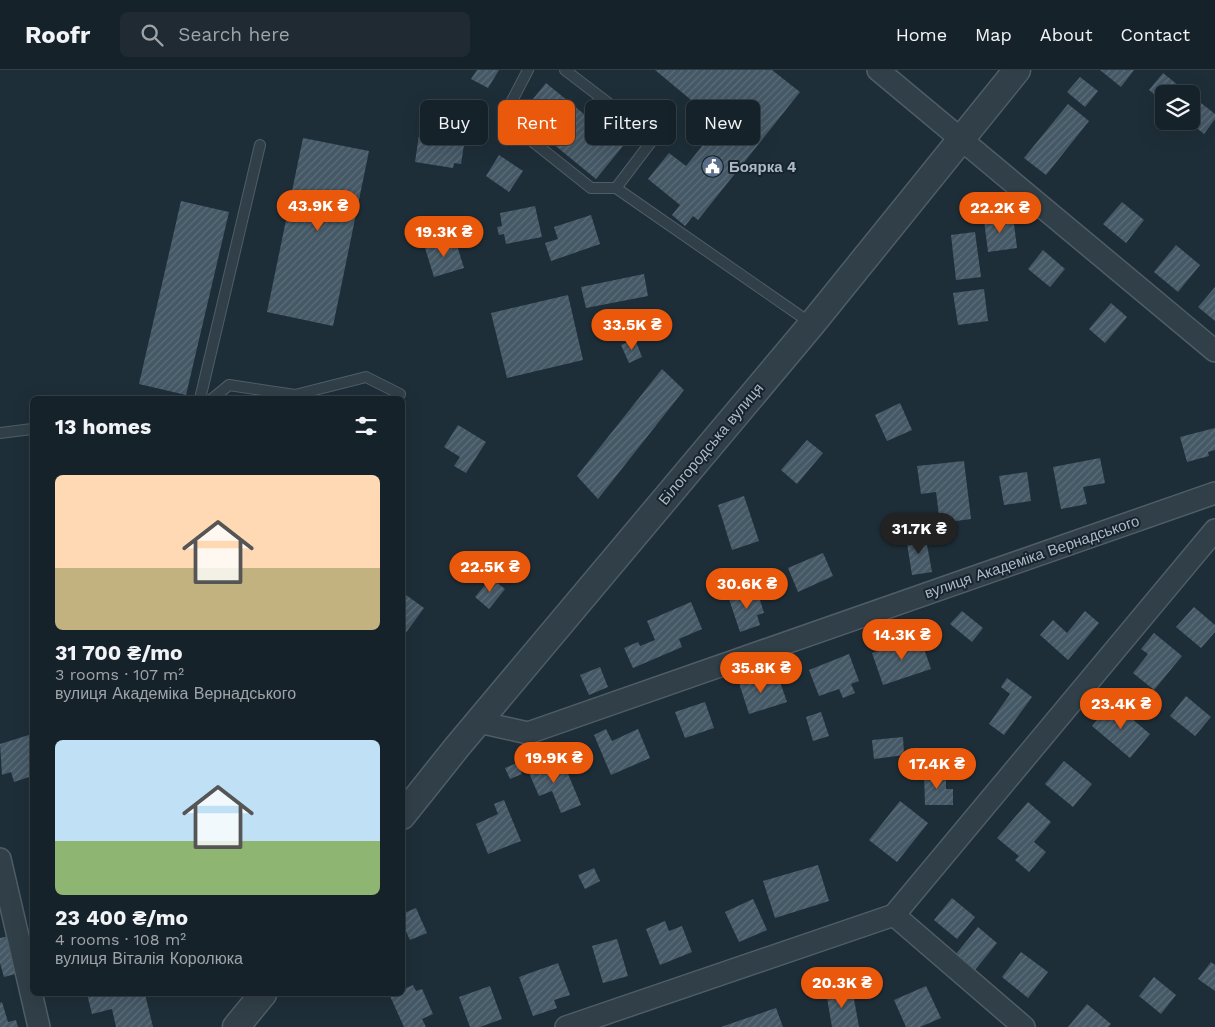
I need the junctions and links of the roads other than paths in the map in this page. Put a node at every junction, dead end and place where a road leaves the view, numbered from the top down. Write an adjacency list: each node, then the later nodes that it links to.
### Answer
1 (528, 70): 7 (lane)
2 (565, 70): 7 (lane)
3 (878, 70): 5 (street)
4 (1016, 70): 5 (street, Білогородська вулиця)
5 (961, 139): 8 (street, Білогородська вулиця); 9 (street)
6 (260, 145): 10 (lane)
7 (616, 188): 8 (lane)
8 (812, 324): 17 (street, Білогородська вулиця)
9 (1215, 351)
10 (201, 396)
11 (216, 396): 12 (lane)
12 (397, 396)
13 (30, 429): 14 (lane)
14 (0, 433)
15 (1215, 493): 17 (street, вулиця Академіка Вернадського)
16 (1215, 530): 20 (street)
17 (479, 722): 18 (street, Білогородська вулиця)
18 (405, 812)
19 (0, 859): 21 (street)
20 (894, 915): 26 (street); 27 (street)
21 (30, 988)
22 (32, 996): 24 (street)
23 (261, 996): 25 (street)
24 (39, 1027)
25 (236, 1027)
26 (566, 1027)
27 (1024, 1027)

